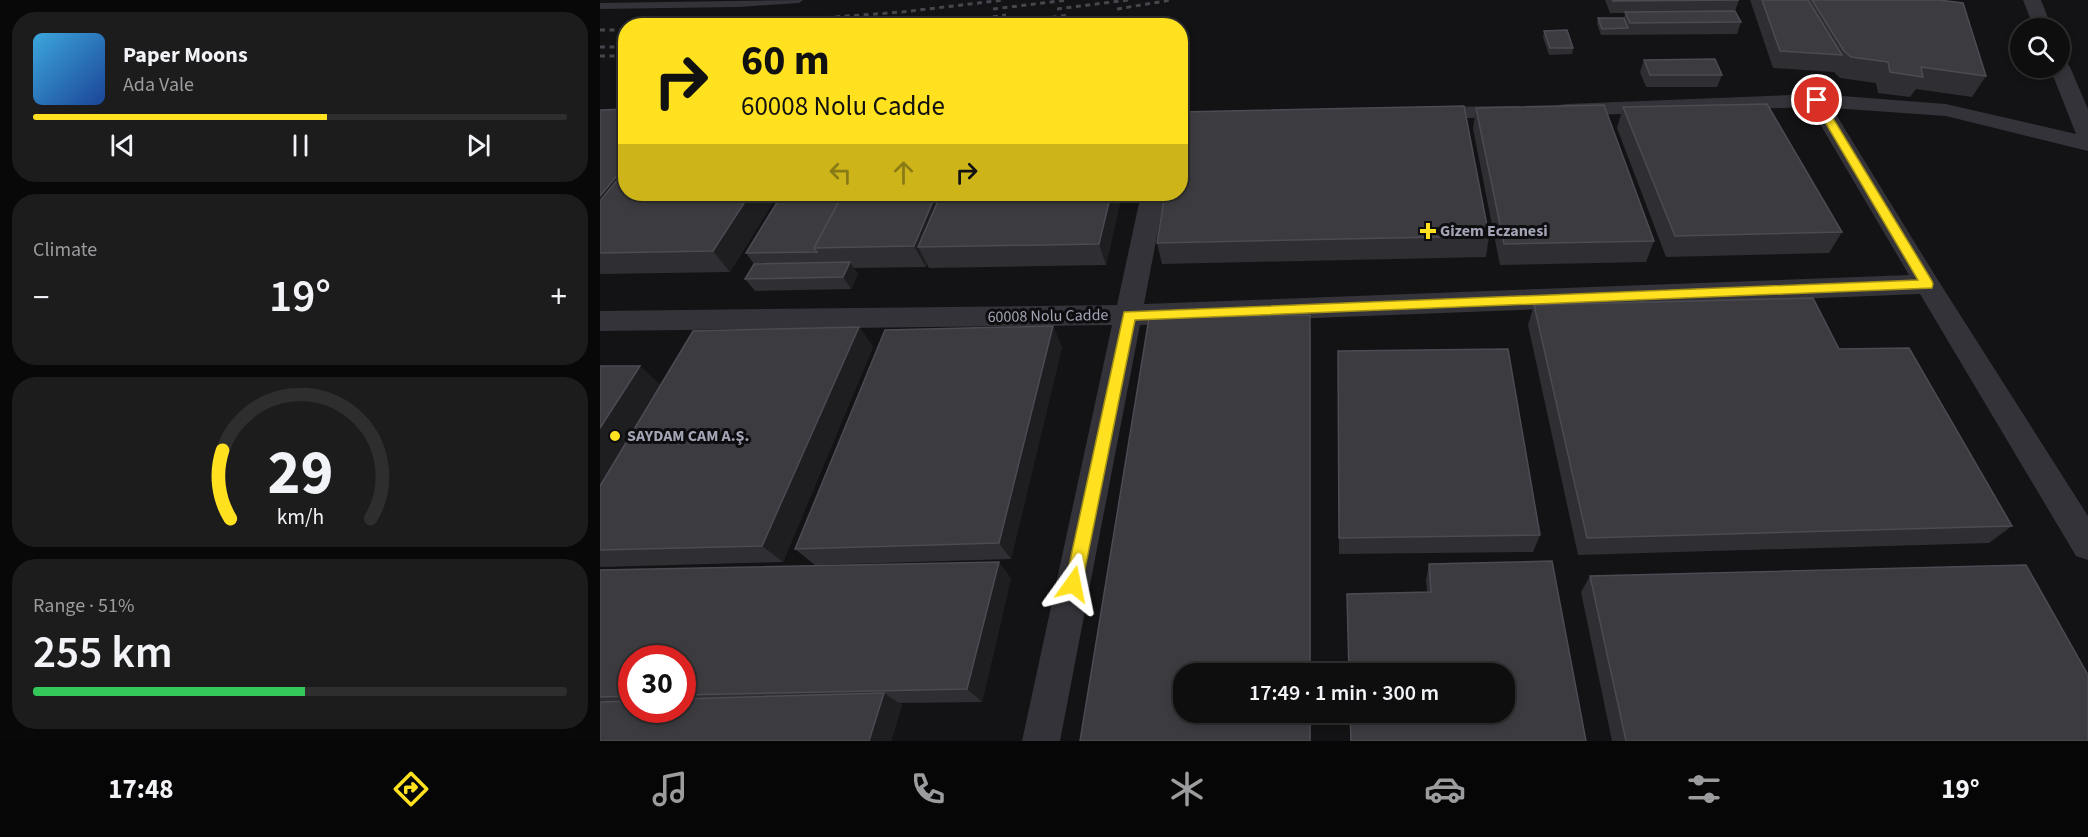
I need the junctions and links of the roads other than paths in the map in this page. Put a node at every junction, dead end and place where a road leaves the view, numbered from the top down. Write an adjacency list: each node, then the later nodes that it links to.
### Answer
1 (799, 0): 3 (lane)
2 (2032, 0): 4 (street)
3 (600, 6)
4 (2039, 18)
5 (2064, 78): 8 (street)
6 (1817, 100): 7 (street); 9 (street); 11 (street)
7 (1401, 113)
8 (2088, 136)
9 (2088, 144)
10 (1152, 201): 12 (street)
11 (1927, 284): 12 (street, 60008 Nolu Cadde); 14 (street)
12 (1129, 315): 13 (street, 60008 Nolu Cadde); 15 (street)
13 (600, 321)
14 (2088, 544)
15 (1041, 741)

